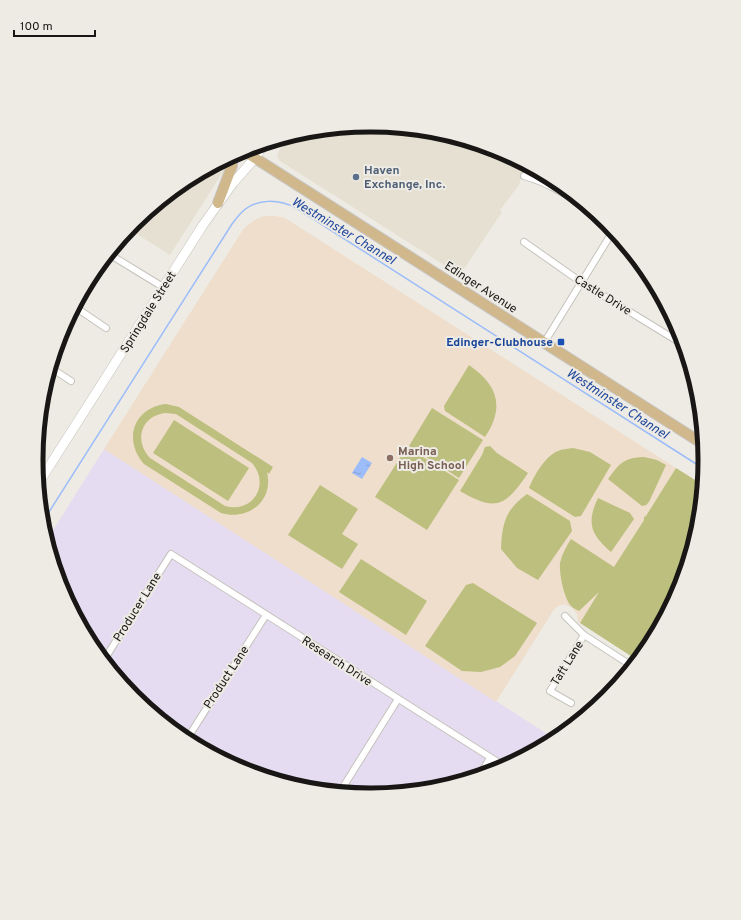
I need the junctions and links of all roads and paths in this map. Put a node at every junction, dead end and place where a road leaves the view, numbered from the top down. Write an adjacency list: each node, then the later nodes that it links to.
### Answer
1 (259, 152): 3 (main road, Springdale Street)
2 (250, 155): 3 (main road, Edinger Avenue)
3 (255, 158): 7 (main road, Springdale Street); 16 (main road, Edinger Avenue)
4 (232, 163): 7 (main road)
5 (524, 176): 6 (street)
6 (541, 180)
7 (218, 203): 12 (main road, Springdale Street)
8 (610, 237): 11 (street)
9 (524, 242): 11 (street, Castle Drive)
10 (114, 257): 12 (street)
11 (582, 282): 15 (street, Castle Drive); 16 (street)
12 (163, 287): 20 (main road, Springdale Street)
13 (79, 311): 14 (street)
14 (106, 328)
15 (675, 339)
16 (544, 343): 19 (main road, Edinger Avenue)
17 (55, 371): 18 (street)
18 (72, 382)
19 (697, 440)
20 (44, 475)
21 (171, 554): 22 (street, Research Drive); 25 (street, Producer Lane)
22 (266, 615): 27 (street, Research Drive); 29 (street, Product Lane)
23 (565, 616): 24 (street)
24 (584, 635): 26 (street); 28 (street, Taft Lane)
25 (108, 654)
26 (627, 663)
27 (398, 699): 30 (street, Research Drive); 33 (street)
28 (571, 703)
29 (191, 733)
30 (490, 758): 31 (street, Research Drive); 32 (street)
31 (498, 762)
32 (485, 767)
33 (343, 786)

